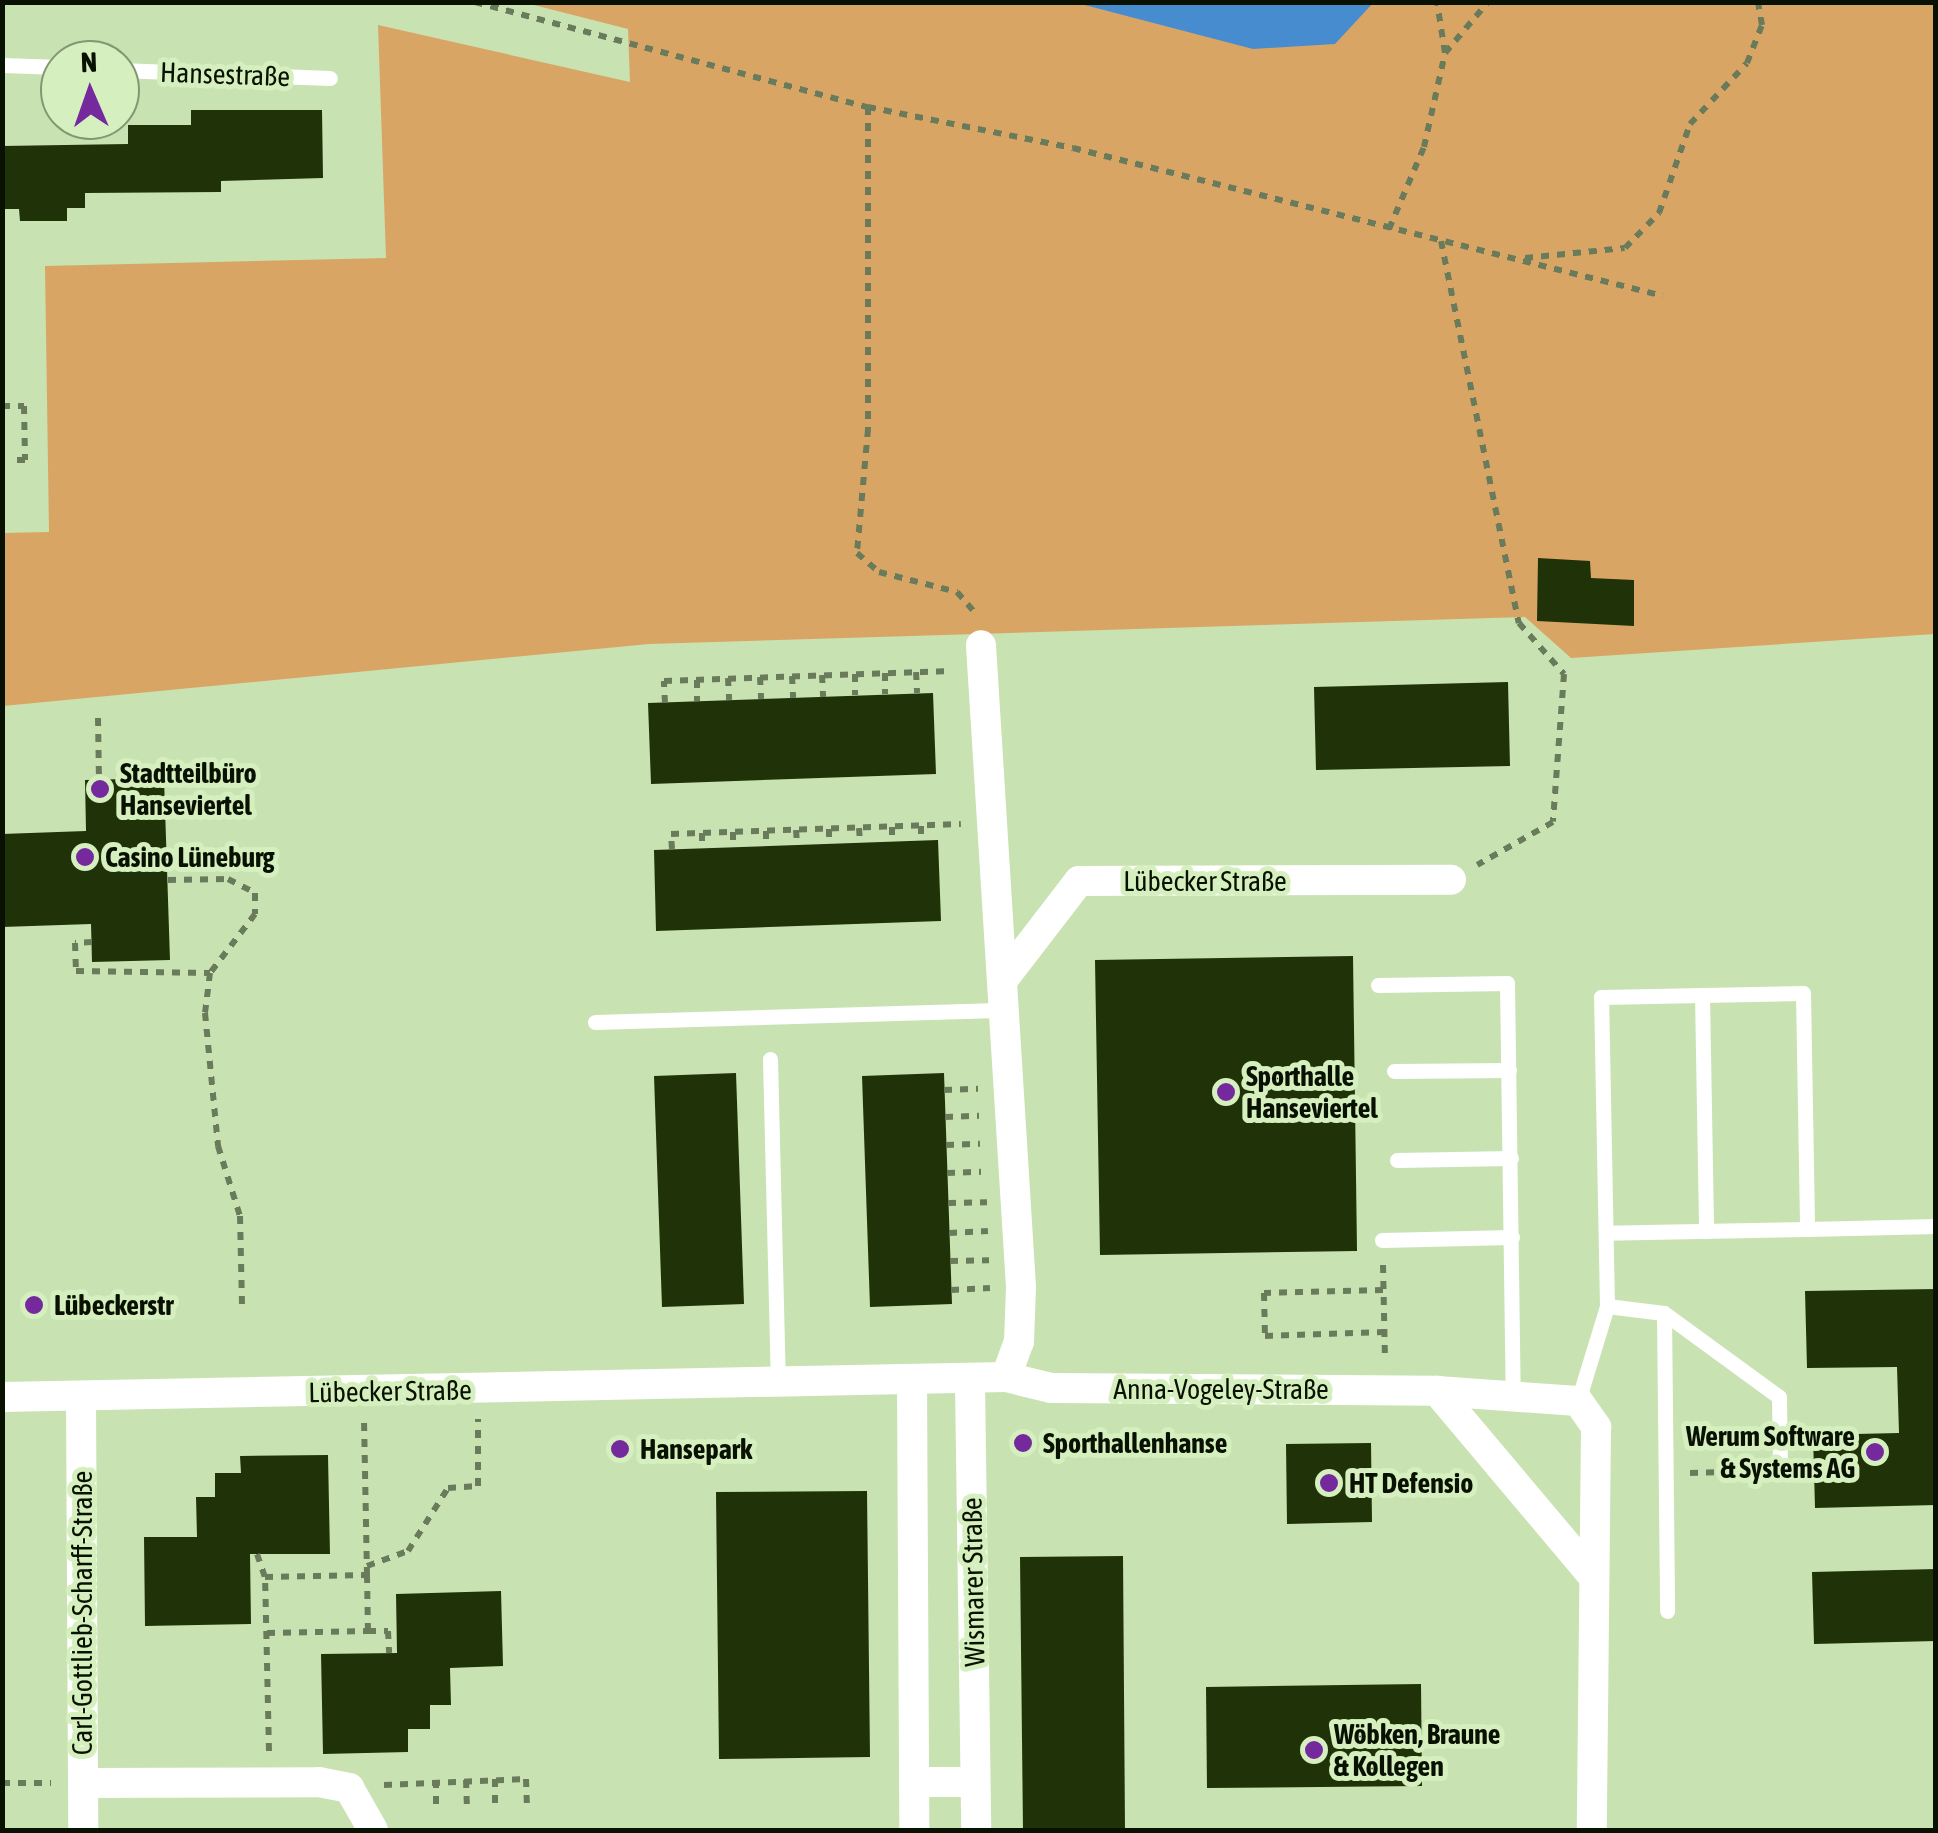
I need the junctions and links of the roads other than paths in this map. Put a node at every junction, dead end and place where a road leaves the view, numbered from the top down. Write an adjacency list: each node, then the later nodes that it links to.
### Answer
1 (2, 65): 2 (lane)
2 (40, 66)
3 (140, 71): 4 (lane, Hansestraße)
4 (330, 78)
5 (984, 657): 7 (street)
6 (1451, 880): 7 (street, Lübecker Straße)
7 (1005, 977): 10 (street)
8 (1378, 985): 13 (lane)
9 (1702, 995): 18 (lane); 19 (lane); 20 (lane)
10 (1007, 1010): 11 (lane); 25 (street)
11 (595, 1022)
12 (770, 1059): 28 (lane)
13 (1509, 1070): 14 (lane); 15 (lane)
14 (1394, 1072)
15 (1510, 1158): 16 (lane); 21 (lane)
16 (1396, 1160)
17 (1936, 1226): 18 (lane)
18 (1807, 1229): 19 (lane)
19 (1706, 1231): 20 (lane)
20 (1606, 1233): 23 (lane)
21 (1512, 1238): 22 (lane); 30 (lane)
22 (1382, 1240)
23 (1606, 1306): 24 (lane); 33 (lane)
24 (1664, 1313): 34 (lane); 36 (lane)
25 (1006, 1376): 27 (street, Lübecker Straße); 29 (street, Anna-Vogeley-Straße)
26 (912, 1382): 27 (street, Lübecker Straße); 28 (street, Lübecker Straße); 37 (street)
27 (970, 1382): 38 (street, Wismarer Straße)
28 (778, 1384): 31 (street, Lübecker Straße)
29 (1436, 1391): 30 (street, Anna-Vogeley-Straße); 35 (street)
30 (1513, 1394): 33 (street, Anna-Vogeley-Straße)
31 (81, 1396): 32 (street, Lübecker Straße); 39 (street, Carl-Gottlieb-Scharff-Straße)
32 (2, 1397)
33 (1578, 1401): 35 (street)
34 (1780, 1471)
35 (1592, 1575): 44 (street)
36 (1667, 1611)
37 (914, 1782): 38 (street); 42 (street)
38 (975, 1782): 43 (street, Wismarer Straße)
39 (82, 1783): 40 (street); 41 (street, Carl-Gottlieb-Scharff-Straße)
40 (369, 1817)
41 (83, 1830)
42 (914, 1830)
43 (976, 1830)
44 (1592, 1830)

